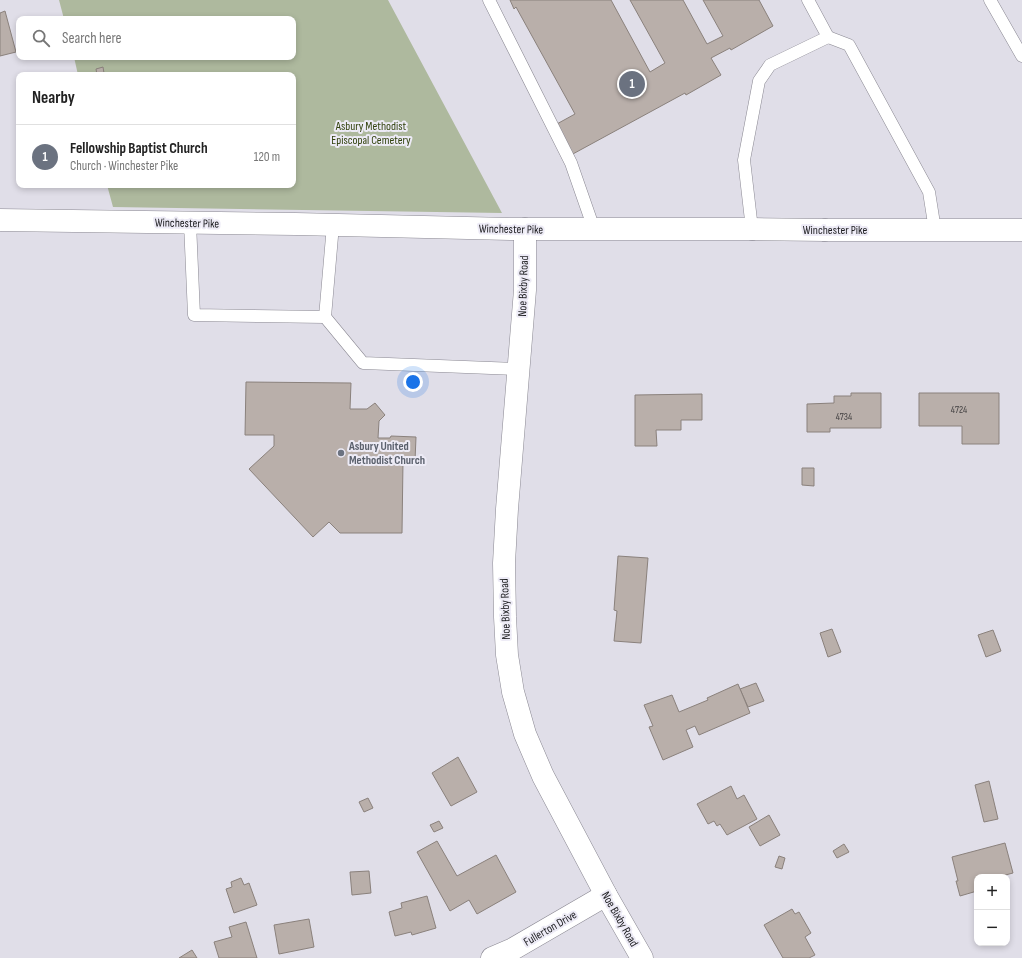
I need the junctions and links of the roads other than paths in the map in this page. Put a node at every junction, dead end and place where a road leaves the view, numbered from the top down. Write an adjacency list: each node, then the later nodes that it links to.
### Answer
1 (489, 0): 10 (lane)
2 (808, 0): 4 (lane)
3 (990, 0): 5 (lane)
4 (828, 37): 11 (lane); 12 (lane)
5 (1022, 56)
6 (0, 220): 7 (street, Winchester Pike)
7 (190, 223): 8 (street, Winchester Pike); 14 (lane)
8 (334, 225): 9 (street, Winchester Pike); 14 (lane)
9 (525, 229): 10 (street, Winchester Pike); 15 (street, Noe Bixby Road)
10 (594, 229): 11 (street, Winchester Pike)
11 (752, 229): 12 (street, Winchester Pike)
12 (935, 230): 13 (street, Winchester Pike)
13 (1022, 230)
14 (325, 317): 15 (lane)
15 (518, 369): 16 (street, Noe Bixby Road)
16 (606, 895): 17 (street, Fullerton Drive); 18 (street, Noe Bixby Road)
17 (492, 958)
18 (642, 958)

